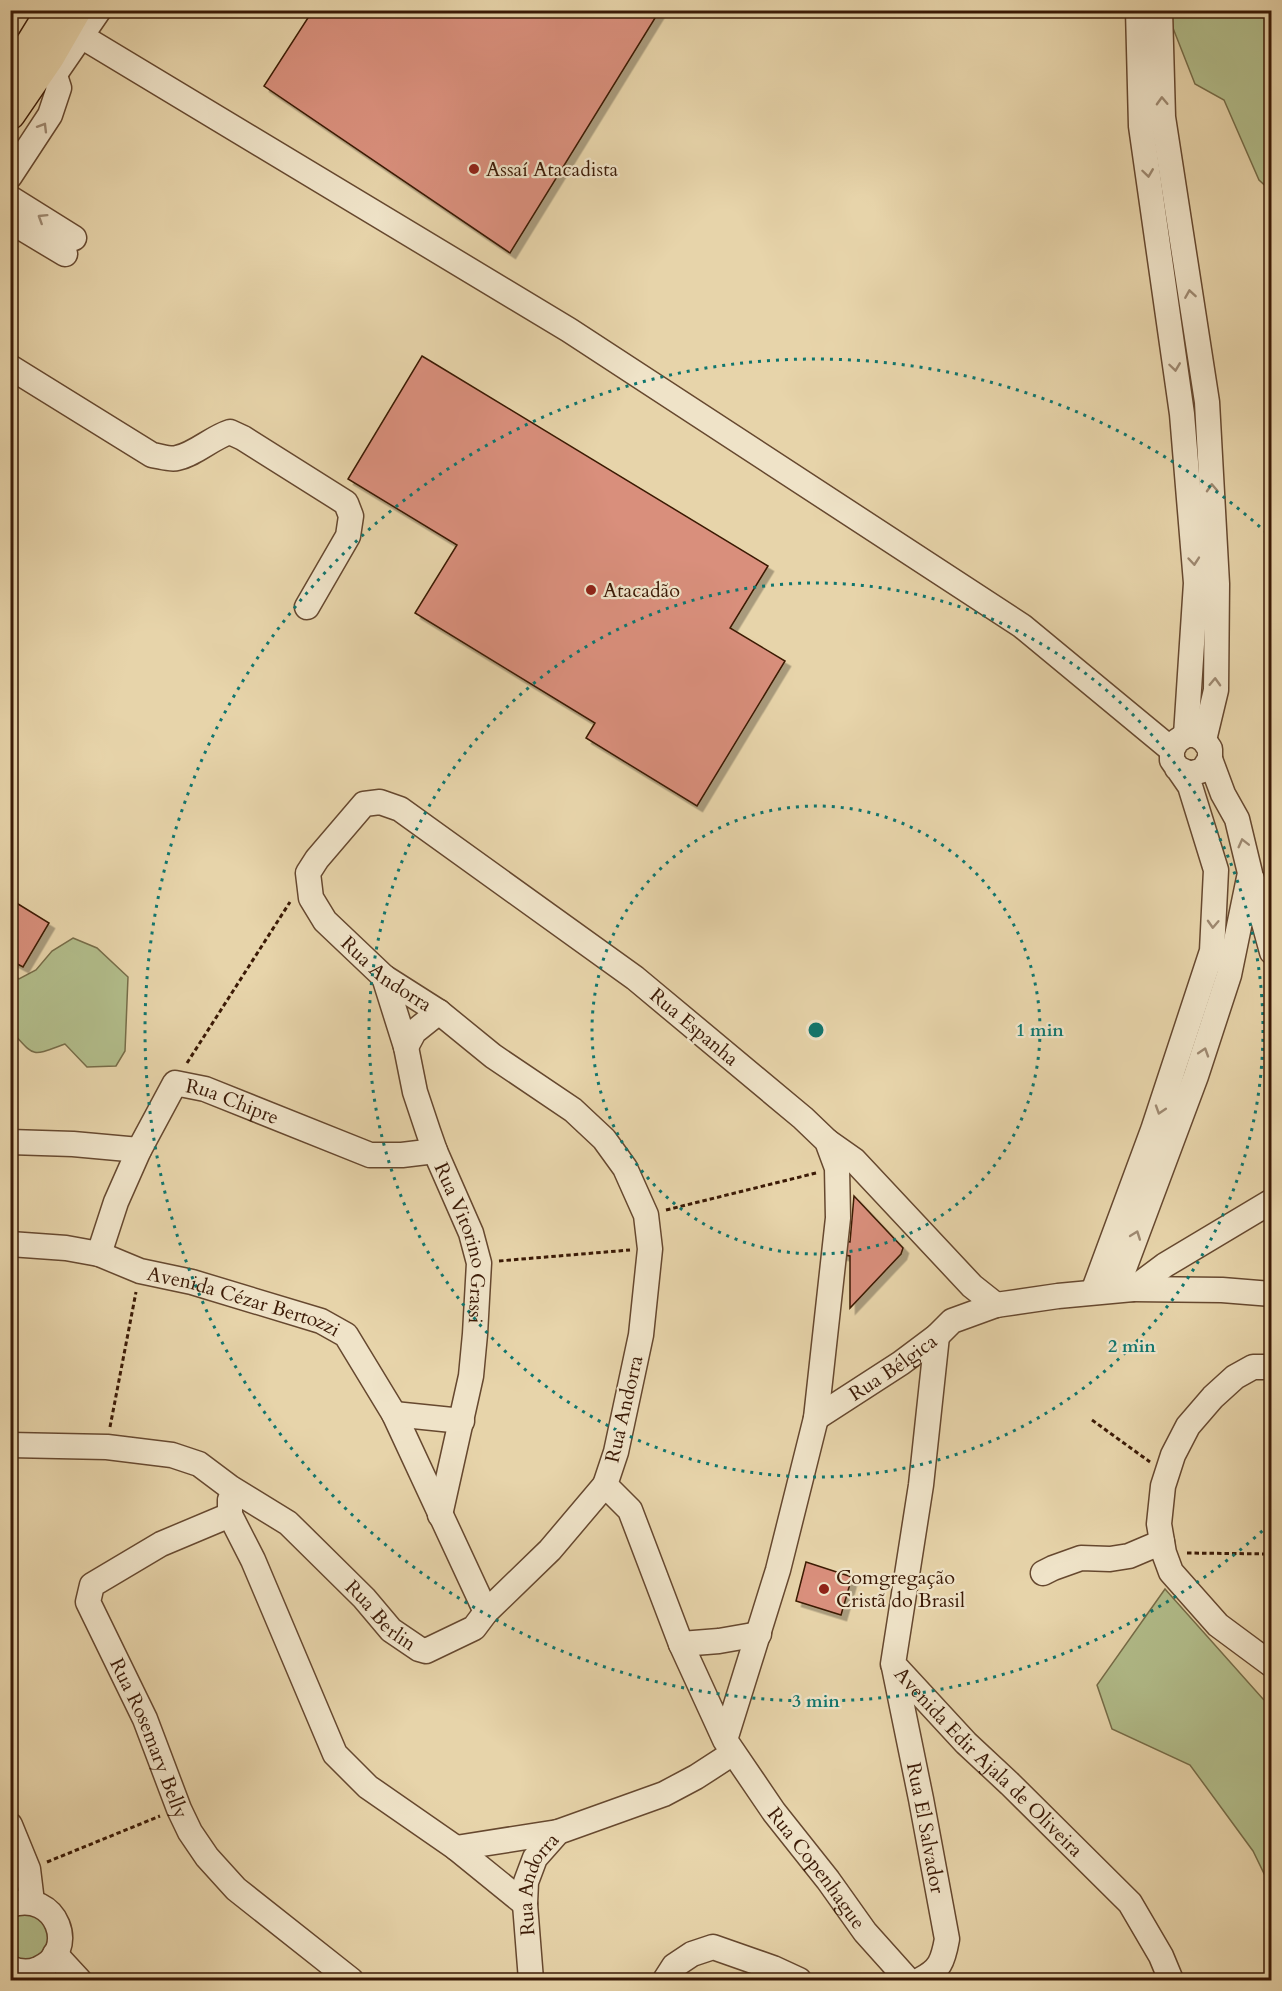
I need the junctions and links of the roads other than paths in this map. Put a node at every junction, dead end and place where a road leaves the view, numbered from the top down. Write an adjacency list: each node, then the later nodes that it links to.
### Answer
1 (99, 10): 4 (street)
2 (1138, 10): 13 (street, one-way to 13)
3 (1160, 10): 13 (street, one-way to 3)
4 (69, 21): 5 (main road); 6 (main road); 13 (street)
5 (52, 66): 7 (main road); 8 (street, one-way to 5)
6 (10, 78)
7 (10, 114)
8 (10, 176)
9 (10, 198): 10 (street, one-way to 9)
10 (10, 221)
11 (10, 367): 12 (street)
12 (307, 607)
13 (1190, 750): 15 (street, one-way to 13); 27 (street, one-way to 27)
14 (330, 843): 17 (street, Rua Andorra); 20 (street, Rua Espanha)
15 (1250, 873): 16 (street); 27 (street, one-way to 15)
16 (1272, 952)
17 (384, 977): 18 (street, Rua Andorra); 19 (street, Rua Vitorino Grassi)
18 (439, 1012): 19 (street); 36 (street, Rua Andorra)
19 (406, 1047): 23 (street, Rua Vitorino Grassi)
20 (827, 1141): 29 (street); 33 (street, Rua Espanha)
21 (10, 1142): 22 (street)
22 (139, 1150): 23 (street, Rua Chipre); 26 (street, Rua Chipre)
23 (435, 1151): 34 (street, Rua Vitorino Grassi)
24 (1272, 1201): 27 (street, Rua Bélgica)
25 (10, 1244): 26 (street, Avenida Cézar Bertozzi)
26 (99, 1254): 32 (street, Avenida Cézar Bertozzi)
27 (1114, 1290): 28 (street); 29 (street, Rua Bélgica)
28 (1272, 1294)
29 (996, 1305): 30 (street, Rua Bélgica)
30 (937, 1336): 33 (street, Rua Bélgica); 45 (street, Avenida Edir Ajala de Oliveira)
31 (1272, 1367): 40 (street)
32 (394, 1414): 34 (street); 39 (street, Avenida Cézar Bertozzi)
33 (816, 1418): 43 (street)
34 (462, 1421): 39 (street, Rua Vitorino Grassi)
35 (10, 1445): 37 (street)
36 (605, 1485): 42 (street, Rua Berlin); 44 (street, Rua Andorra)
37 (231, 1488): 38 (street); 42 (street, Rua Berlin)
38 (230, 1515): 50 (street); 57 (street, Rua Rosemary Belly)
39 (440, 1515): 42 (street, Avenida Cézar Bertozzi)
40 (1163, 1547): 41 (street); 46 (street)
41 (1044, 1573)
42 (486, 1611)
43 (759, 1634): 44 (street); 47 (street)
44 (681, 1644): 47 (street, Rua Andorra)
45 (893, 1664): 55 (street, Rua El Salvador); 62 (street, Avenida Edir Ajala de Oliveira)
46 (1272, 1665)
47 (729, 1746): 49 (street, Rua Andorra); 61 (street, Rua Copenhague)
48 (10, 1825): 51 (street)
49 (558, 1832): 50 (street); 52 (street, Rua Andorra)
50 (456, 1848): 52 (street)
51 (21, 1904): 53 (street)
52 (525, 1904): 58 (street, Rua Andorra)
53 (55, 1954): 54 (street); 56 (street)
54 (10, 1968)
55 (931, 1978)
56 (79, 1980)
57 (351, 1980)
58 (531, 1980)
59 (665, 1980): 60 (street)
60 (799, 1980)
61 (908, 1980)
62 (1172, 1980)

